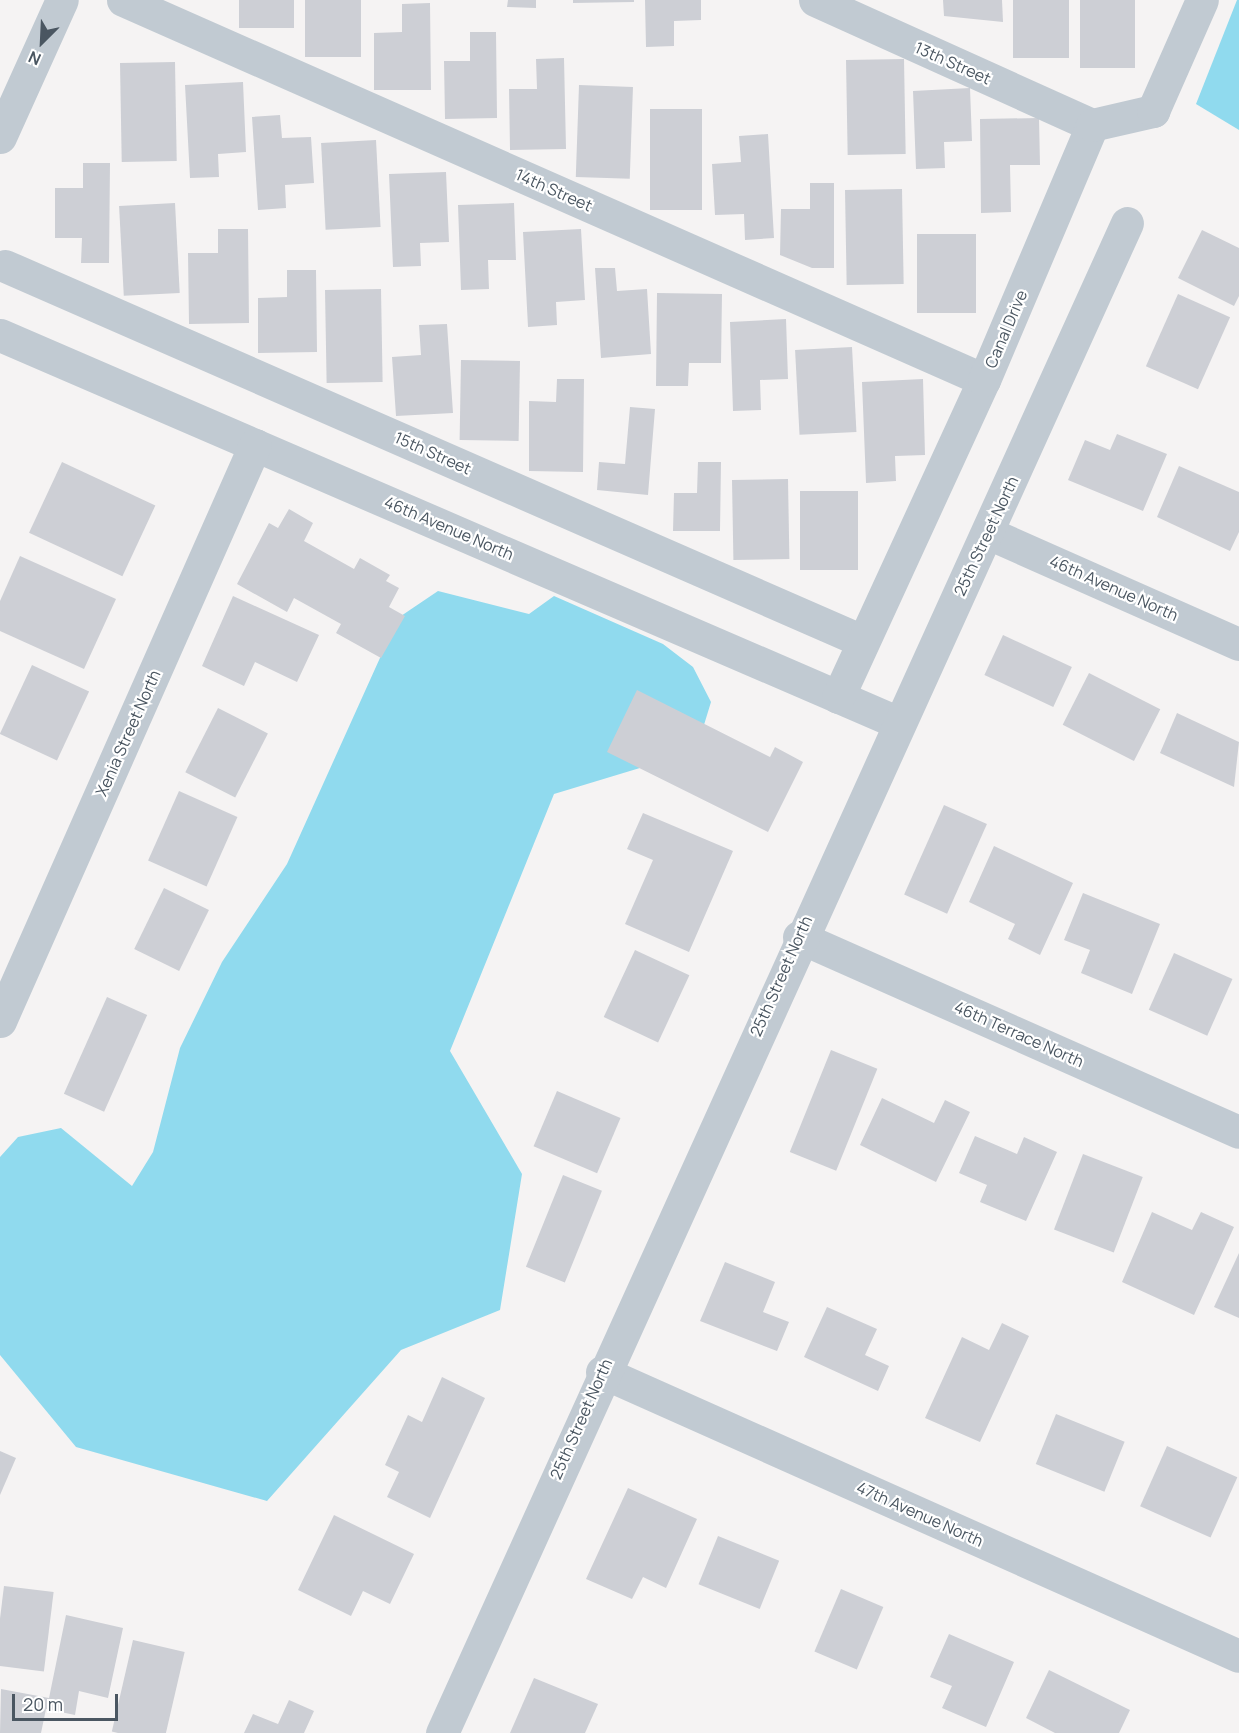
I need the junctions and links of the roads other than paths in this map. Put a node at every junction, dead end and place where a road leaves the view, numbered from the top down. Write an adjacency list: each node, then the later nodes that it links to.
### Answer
1 (62, 0): 6 (street)
2 (123, 0): 10 (street, 14th Street)
3 (815, 0): 5 (street, 13th Street)
4 (1202, 0): 5 (street)
5 (1092, 125): 10 (street, Canal Drive)
6 (0, 137)
7 (1127, 223): 12 (street, 25th Street North)
8 (5, 266): 13 (street, 15th Street)
9 (0, 335): 11 (street, 46th Avenue North)
10 (984, 380): 13 (street, Canal Drive)
11 (255, 445): 15 (street, 46th Avenue North); 18 (street, Xenia Street North)
12 (988, 533): 14 (street, 46th Avenue North); 16 (street, 25th Street North)
13 (860, 640): 15 (street, Canal Drive)
14 (1239, 644)
15 (838, 697): 16 (street, 46th Avenue North)
16 (897, 722): 17 (street, 25th Street North)
17 (799, 937): 19 (street, 46th Terrace North); 20 (street, 25th Street North)
18 (0, 1020)
19 (1239, 1132)
20 (602, 1372): 21 (street, 47th Avenue North); 22 (street, 25th Street North)
21 (1239, 1656)
22 (442, 1733)

